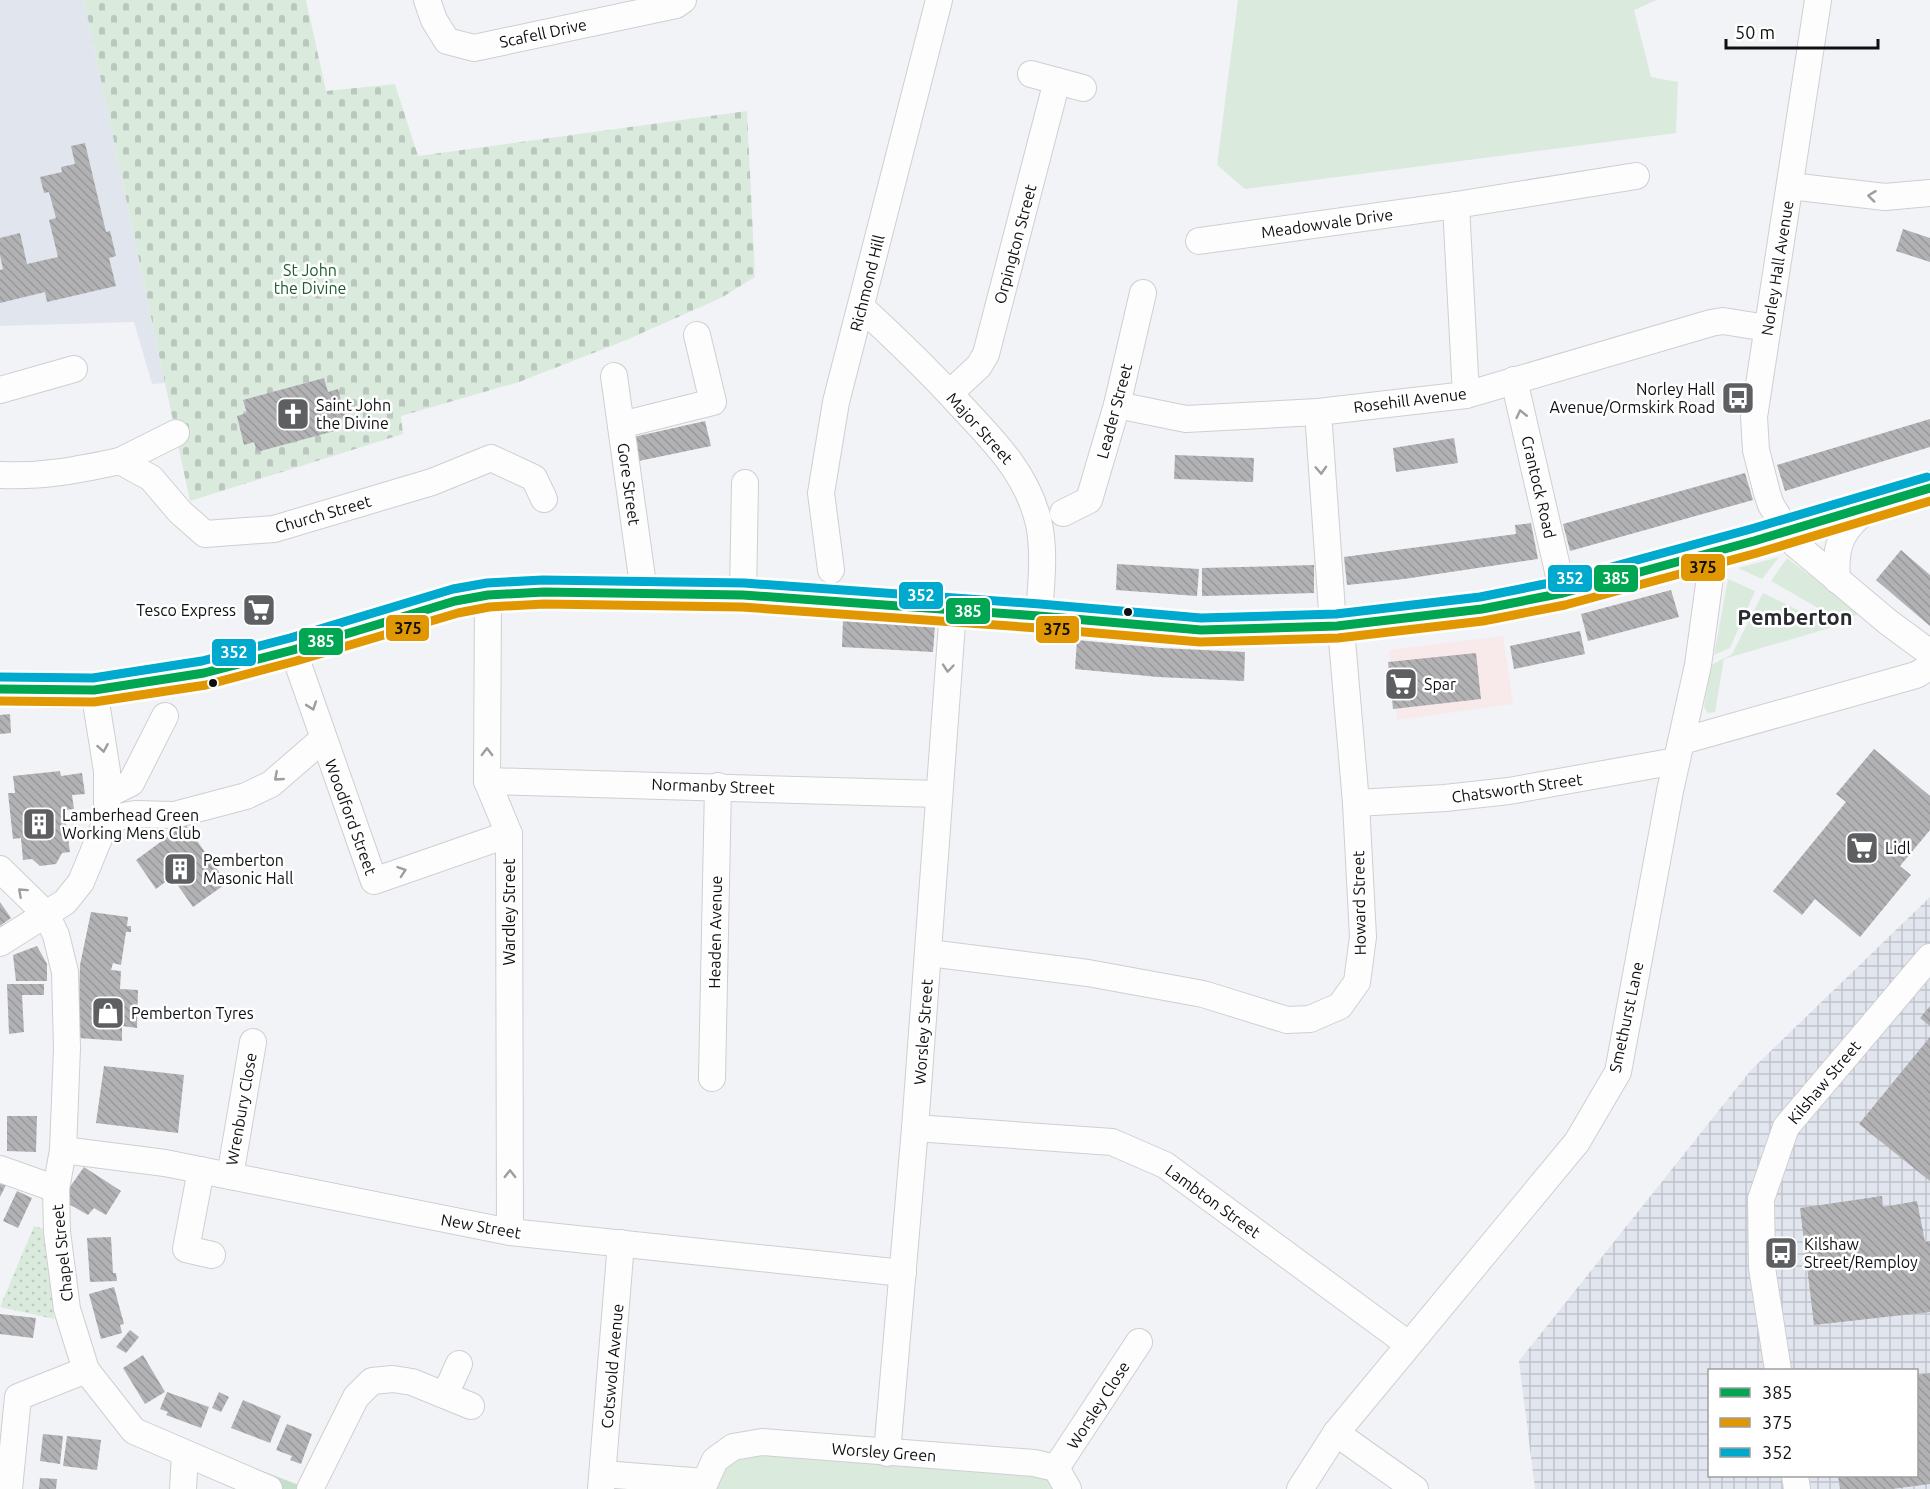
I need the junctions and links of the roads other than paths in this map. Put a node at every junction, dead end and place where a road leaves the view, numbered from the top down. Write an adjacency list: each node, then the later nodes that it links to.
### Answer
1 (427, 0): 2 (street, Scafell Drive)
2 (683, 0)
3 (939, 0): 14 (street, Richmond Hill)
4 (1818, 0): 9 (street, Norley Hall Avenue)
5 (1031, 74): 6 (street)
6 (1057, 81): 7 (street); 21 (street, Orpington Street)
7 (1083, 88)
8 (1636, 176): 11 (street, Meadowvale Drive)
9 (1790, 186): 10 (street, one-way to 9); 15 (street, Norley Hall Avenue)
10 (1930, 193)
11 (1456, 205): 12 (street, Meadowvale Drive); 22 (street)
12 (1199, 241)
13 (1143, 293): 23 (street, Leader Street)
14 (861, 307): 21 (street, Major Street); 36 (street, Richmond Hill)
15 (1767, 328): 19 (street, Rosehill Avenue); 34 (street, Norley Hall Avenue)
16 (697, 335): 25 (street)
17 (74, 369): 20 (street)
18 (614, 376): 25 (street, Gore Street)
19 (1514, 380): 22 (street, Rosehill Avenue); 39 (street, Crantock Road, one-way to 19)
20 (0, 390)
21 (950, 393): 43 (street, Major Street)
22 (1466, 395): 24 (street, Rosehill Avenue)
23 (1116, 405): 24 (street, Rosehill Avenue); 33 (street, Leader Street)
24 (1317, 412): 44 (street, Howard Street, one-way to 44)
25 (621, 424): 38 (street, Gore Street)
26 (176, 434): 27 (street)
27 (120, 461): 28 (street); 31 (street, Church Street)
28 (0, 475)
29 (745, 483): 41 (street)
30 (1930, 488): 32 (highway)
31 (544, 499)
32 (1874, 505): 34 (highway); 37 (street)
33 (1063, 513)
34 (1786, 531): 35 (highway); 37 (street, Norley Hall Avenue)
35 (1705, 554): 39 (highway); 52 (street, Smethurst Lane)
36 (831, 570)
37 (1837, 580): 46 (street, Norley Hall Avenue)
38 (644, 592): 40 (highway); 41 (highway)
39 (1563, 593): 44 (highway)
40 (488, 595): 45 (highway); 53 (street, Wardley Street, one-way to 40)
41 (742, 595): 42 (highway)
42 (953, 609): 43 (highway); 55 (street, Worsley Street, one-way to 55)
43 (1039, 616): 44 (highway)
44 (1337, 626): 56 (street, Howard Street)
45 (293, 650): 49 (highway); 51 (street, Woodford Street, one-way to 51)
46 (1930, 653)
47 (1930, 667): 52 (street, Chatsworth Street)
48 (0, 689): 49 (highway)
49 (94, 690): 57 (street, one-way to 57)
50 (165, 716): 57 (street)
51 (323, 739): 57 (street, one-way to 57); 58 (street, Woodford Street, one-way to 58)
52 (1679, 751): 56 (street, Chatsworth Street); 77 (street, Smethurst Lane)
53 (487, 781): 54 (street, Normanby Street); 58 (street, Wardley Street)
54 (718, 786): 55 (street, Normanby Street); 65 (street, Headen Avenue)
55 (938, 794): 62 (street, Worsley Street)
56 (1356, 804): 62 (street, Howard Street)
57 (108, 806): 60 (street)
58 (508, 834): 72 (street, Wardley Street, one-way to 58)
59 (0, 869): 60 (street, one-way to 59)
60 (46, 914): 61 (street); 67 (street, Chapel Street)
61 (0, 943)
62 (929, 953): 66 (street, Worsley Street)
63 (1930, 957): 79 (street, Kilshaw Street)
64 (253, 1042): 70 (street, Wrenbury Close)
65 (712, 1078)
66 (915, 1128): 75 (street, Worsley Street); 77 (street, Lambton Street)
67 (63, 1150): 69 (street, New Street); 71 (street, Chapel Street)
68 (0, 1169): 71 (street)
69 (201, 1170): 70 (street, New Street); 74 (street)
70 (230, 1176): 72 (street, New Street)
71 (56, 1189): 80 (street, Chapel Street)
72 (510, 1233): 73 (street, New Street)
73 (621, 1243): 75 (street, New Street); 87 (street, Cotswold Avenue)
74 (212, 1255)
75 (903, 1273): 84 (street, Worsley Street)
76 (1139, 1342): 86 (street, Worsley Close)
77 (1408, 1344): 83 (street, Smethurst Lane)
78 (459, 1364): 81 (street)
79 (1778, 1369)
80 (86, 1370): 85 (street, Chapel Street); 89 (street)
81 (445, 1395): 82 (street); 92 (street)
82 (471, 1406)
83 (1336, 1434): 93 (street, Smethurst Lane); 94 (street)
84 (887, 1453): 86 (street, Worsley Green); 88 (street, Worsley Green)
85 (184, 1454): 90 (street); 91 (street, Chapel Street)
86 (1062, 1479)
87 (602, 1481): 88 (street, Worsley Green)
88 (707, 1485)
89 (9, 1489)
90 (183, 1489)
91 (269, 1489)
92 (310, 1489)
93 (1300, 1489)
94 (1415, 1489)

